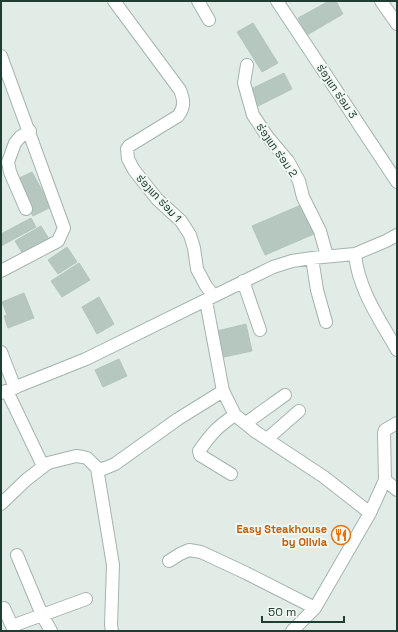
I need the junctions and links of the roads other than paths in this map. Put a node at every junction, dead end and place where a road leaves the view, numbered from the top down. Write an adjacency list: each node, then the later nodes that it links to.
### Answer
1 (114, 1): 18 (street, ຮ່ອງແກ ຮ່ອມ 1)
2 (198, 1): 5 (street)
3 (277, 1): 10 (street, ຮ່ອງແກ ຮ່ອມ 3)
4 (381, 1): 6 (street)
5 (208, 20)
6 (397, 24)
7 (1, 56): 9 (street)
8 (247, 65): 14 (street, ຮ່ອງແກ ຮ່ອມ 2)
9 (30, 132): 11 (street); 16 (street)
10 (397, 182)
11 (26, 209)
12 (397, 235): 13 (street)
13 (355, 254): 14 (street); 21 (street)
14 (327, 256): 15 (street)
15 (312, 258): 17 (street); 19 (street)
16 (1, 271)
17 (244, 281): 18 (street); 20 (street)
18 (210, 298): 23 (street); 24 (street)
19 (326, 322)
20 (260, 330)
21 (397, 350)
22 (1, 352): 23 (street)
23 (8, 391): 31 (street)
24 (223, 391): 27 (street); 32 (street)
25 (285, 394): 28 (street)
26 (299, 411): 30 (street)
27 (235, 415): 28 (street); 33 (street)
28 (246, 423): 30 (street)
29 (397, 423): 34 (street)
30 (267, 439): 37 (street)
31 (43, 466): 32 (street); 36 (street)
32 (97, 468): 46 (street)
33 (231, 474)
34 (385, 480): 35 (street); 37 (street)
35 (397, 490)
36 (1, 504)
37 (370, 513): 42 (street)
38 (17, 555): 43 (street)
39 (169, 561): 42 (street)
40 (86, 599): 43 (street)
41 (4, 608): 44 (street)
42 (314, 608): 47 (street)
43 (42, 615): 44 (street); 45 (street)
44 (13, 628)
45 (51, 631)
46 (112, 631)
47 (292, 631)

